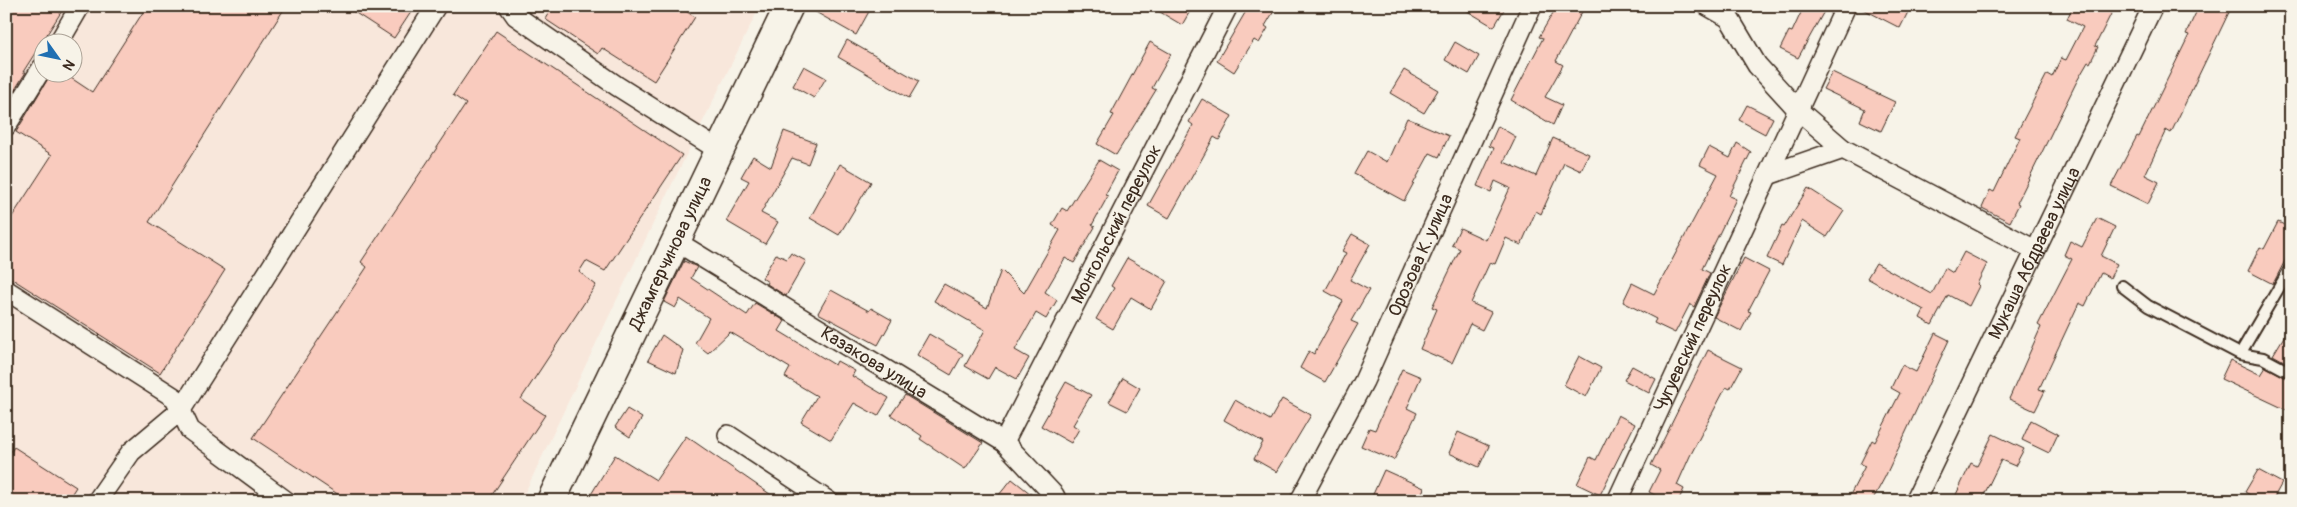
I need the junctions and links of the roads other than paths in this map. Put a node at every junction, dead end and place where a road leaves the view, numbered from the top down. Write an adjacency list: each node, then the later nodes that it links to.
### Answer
1 (80, 6): 10 (street)
2 (436, 6): 24 (street)
3 (509, 6): 15 (street)
4 (789, 6): 15 (street, Джамгерчинова улица)
5 (1228, 6): 26 (street, Монгольский переулок)
6 (1532, 6): 32 (street, Орозова К. улица)
7 (1708, 6): 12 (street)
8 (1846, 6): 12 (street, Чугуевский переулок)
9 (2153, 6): 18 (street, Мукаша Абдраева улица)
10 (65, 32)
11 (33, 82): 13 (street)
12 (1798, 110): 14 (street); 16 (street, Чугуевский переулок)
13 (6, 126)
14 (1843, 149): 16 (street); 18 (street)
15 (720, 151): 17 (street, Джамгерчинова улица)
16 (1768, 175): 33 (street, Чугуевский переулок)
17 (677, 242): 26 (street, Казакова улица); 29 (street, Джамгерчинова улица)
18 (2034, 250): 34 (street, Мукаша Абдраева улица)
19 (2291, 267): 22 (lane)
20 (2122, 286): 22 (lane)
21 (6, 290): 24 (street)
22 (2240, 354): 23 (lane)
23 (2291, 373)
24 (181, 410): 27 (street); 28 (street)
25 (728, 435): 30 (street)
26 (1004, 442): 31 (street, Казакова улица)
27 (97, 501)
28 (286, 501)
29 (551, 501)
30 (828, 501)
31 (1057, 501)
32 (1300, 501)
33 (1617, 501)
34 (1915, 501)

